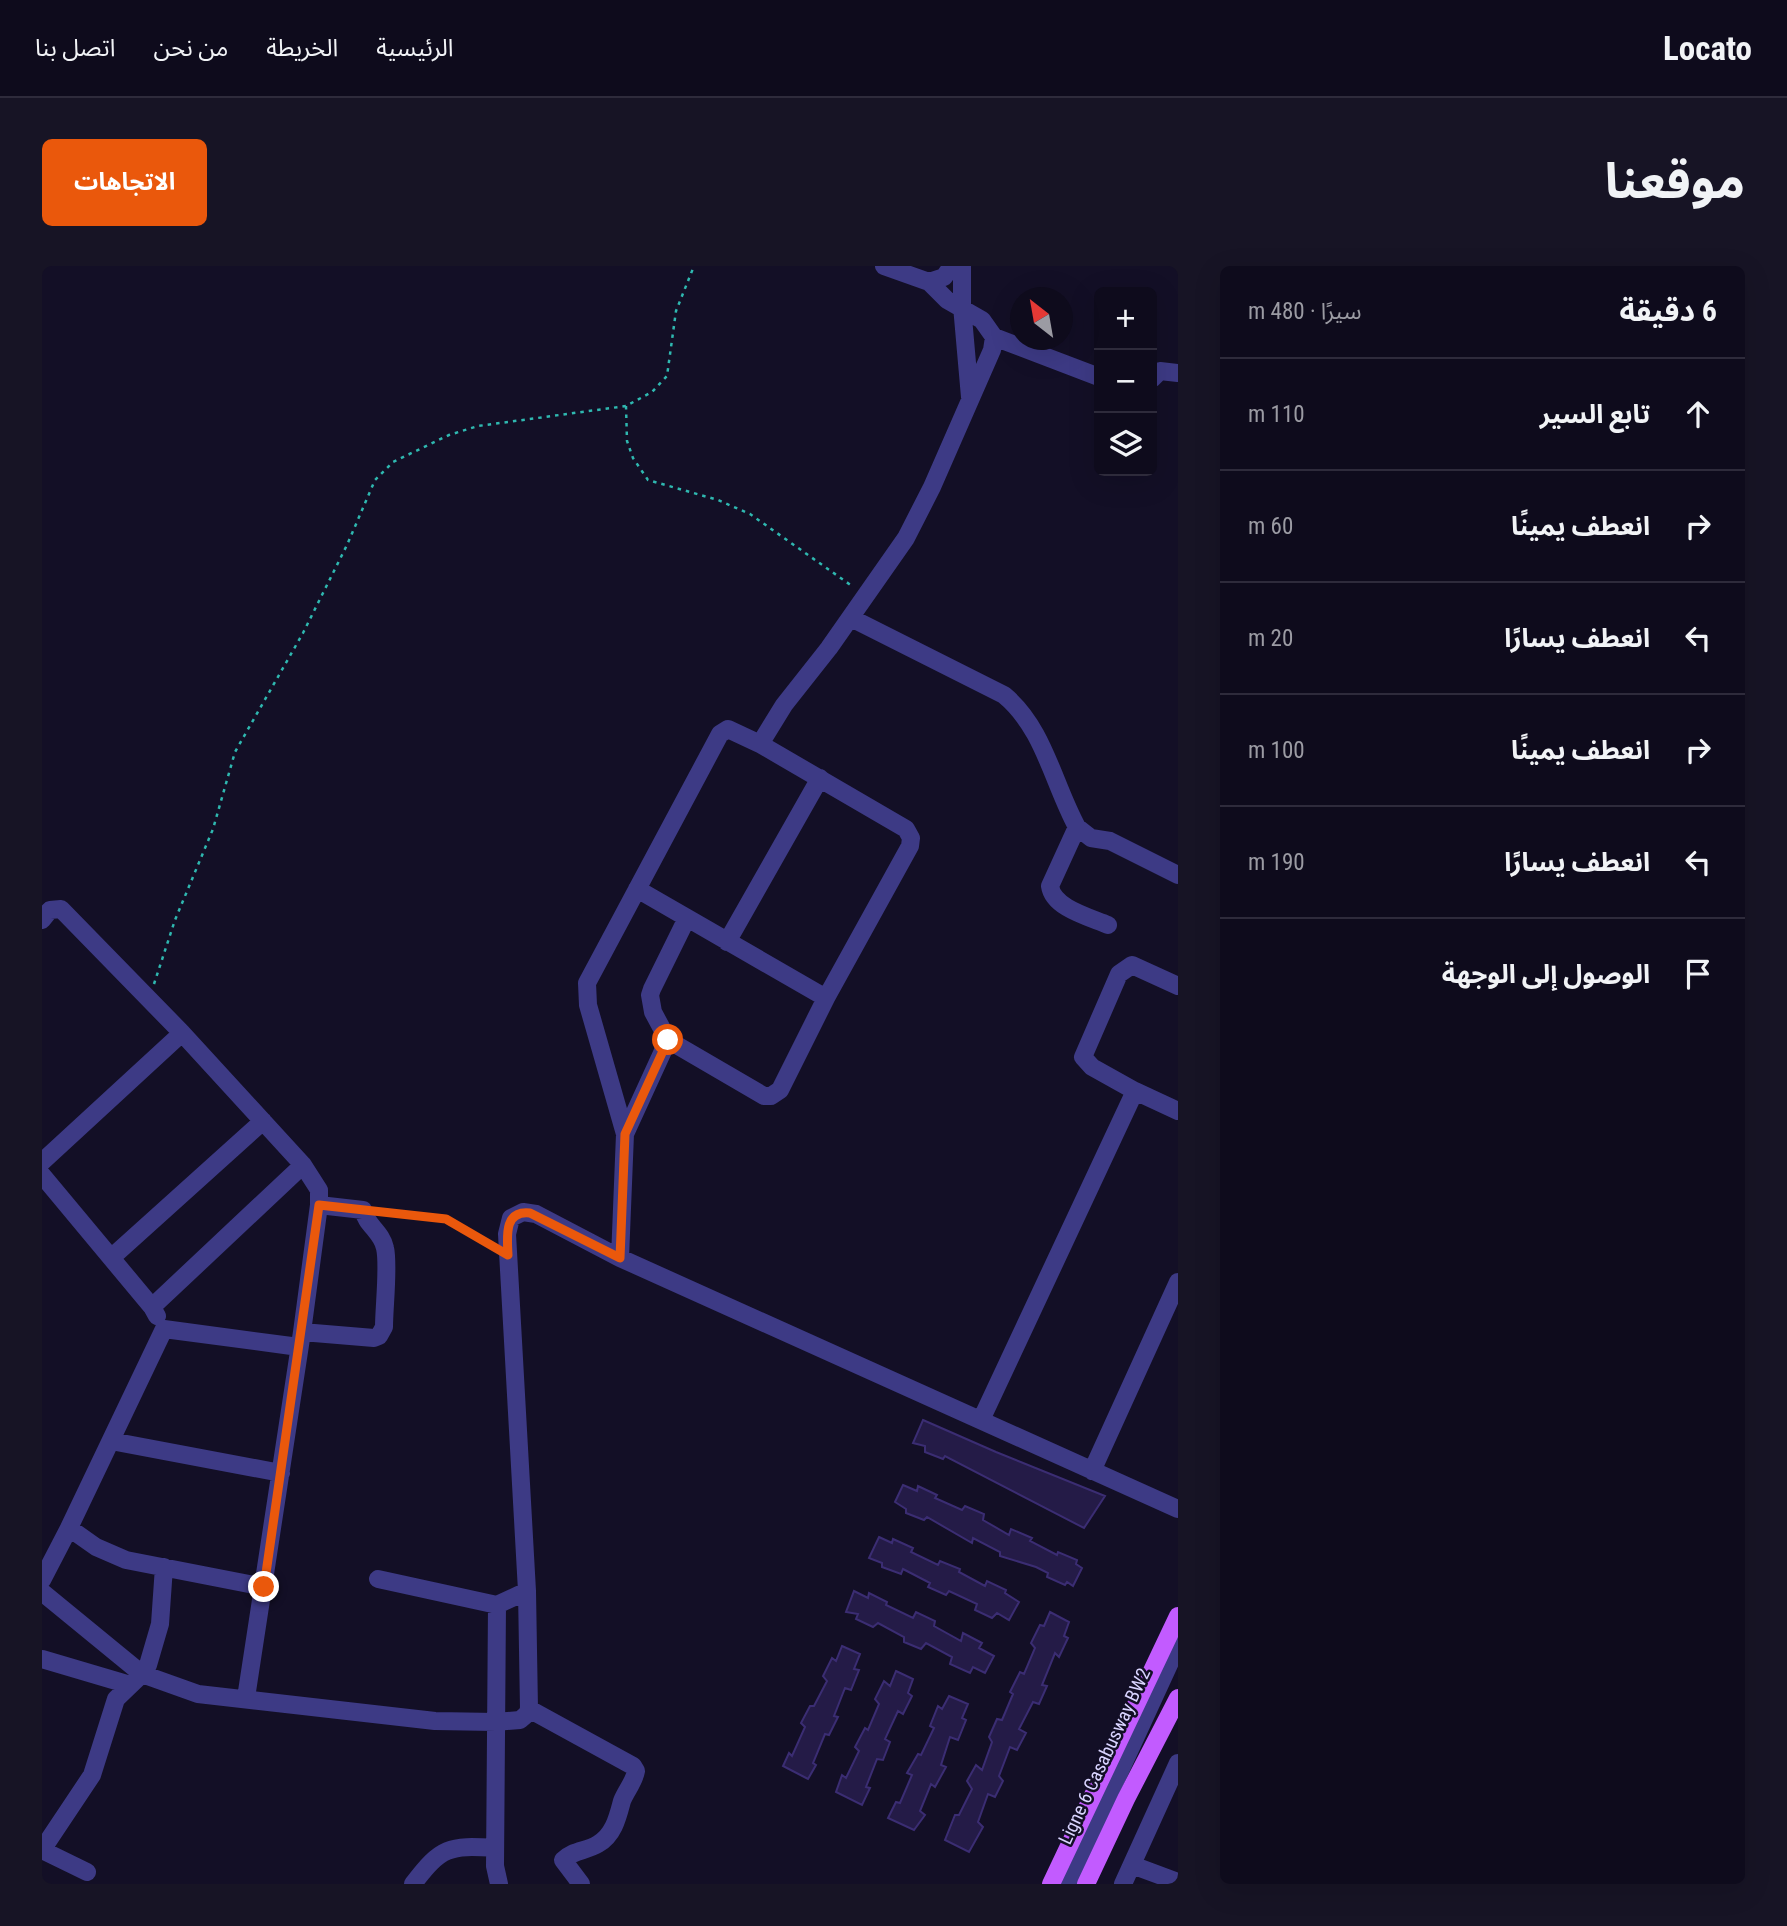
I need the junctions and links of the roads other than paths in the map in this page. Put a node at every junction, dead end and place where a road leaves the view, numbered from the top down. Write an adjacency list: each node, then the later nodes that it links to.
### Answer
1 (884, 266): 4 (street)
2 (953, 266): 4 (street)
3 (962, 266): 5 (street)
4 (929, 282): 5 (street)
5 (962, 306): 6 (street); 10 (street)
6 (994, 337): 9 (street); 10 (street)
7 (1178, 373): 8 (street)
8 (1157, 374)
9 (1094, 375)
10 (971, 401): 11 (street)
11 (851, 618): 12 (street); 14 (street)
12 (760, 744): 13 (street); 16 (street)
13 (820, 778): 20 (street); 22 (street)
14 (1077, 827): 15 (street); 19 (street)
15 (1178, 875)
16 (637, 889): 17 (street); 28 (street)
17 (687, 918): 20 (street); 24 (street)
18 (42, 920): 23 (street)
19 (1108, 925)
20 (727, 942): 22 (street)
21 (1178, 986): 25 (street)
22 (826, 998): 24 (street)
23 (181, 1033): 27 (street); 29 (street)
24 (668, 1040): 28 (street)
25 (1135, 1091): 26 (street); 39 (street)
26 (1178, 1111)
27 (263, 1121): 30 (street); 33 (street)
28 (625, 1134): 34 (street)
29 (42, 1162)
30 (303, 1165): 32 (street); 36 (street)
31 (42, 1175): 33 (street)
32 (319, 1205): 38 (street); 38 (street)
33 (111, 1258): 36 (street)
34 (620, 1258): 39 (street); 49 (street)
35 (1178, 1282): 41 (street)
36 (152, 1307): 37 (street)
37 (164, 1329): 38 (street); 40 (street)
38 (300, 1339): 42 (street)
39 (981, 1420): 41 (street)
40 (111, 1441): 42 (street); 44 (street)
41 (1092, 1471): 43 (street)
42 (281, 1473): 48 (street)
43 (1178, 1509)
44 (69, 1528): 45 (street); 47 (street)
45 (164, 1567): 48 (street); 56 (street)
46 (378, 1578): 51 (street)
47 (42, 1580)
48 (264, 1587): 57 (street)
49 (527, 1591): 51 (street); 59 (street)
50 (42, 1592): 56 (street)
51 (497, 1605): 60 (street)
52 (1178, 1616): 70 (main road)
53 (1178, 1645): 71 (street, Ligne 6 Casabusway BW2)
54 (1178, 1658): 72 (street, Ligne 6 Casabusway BW2)
55 (42, 1659): 56 (street)
56 (136, 1680): 57 (street); 63 (street)
57 (246, 1698): 60 (street)
58 (1178, 1698): 73 (main road)
59 (529, 1709): 60 (street); 69 (street)
60 (496, 1722): 62 (street)
61 (1178, 1763): 64 (street)
62 (495, 1848): 67 (street); 68 (street)
63 (42, 1850): 65 (street)
64 (1132, 1865): 66 (street); 74 (street)
65 (87, 1872)
66 (1178, 1882)
67 (412, 1884)
68 (499, 1884)
69 (581, 1884)
70 (1051, 1884)
71 (1068, 1884)
72 (1075, 1884)
73 (1086, 1884)
74 (1123, 1884)

